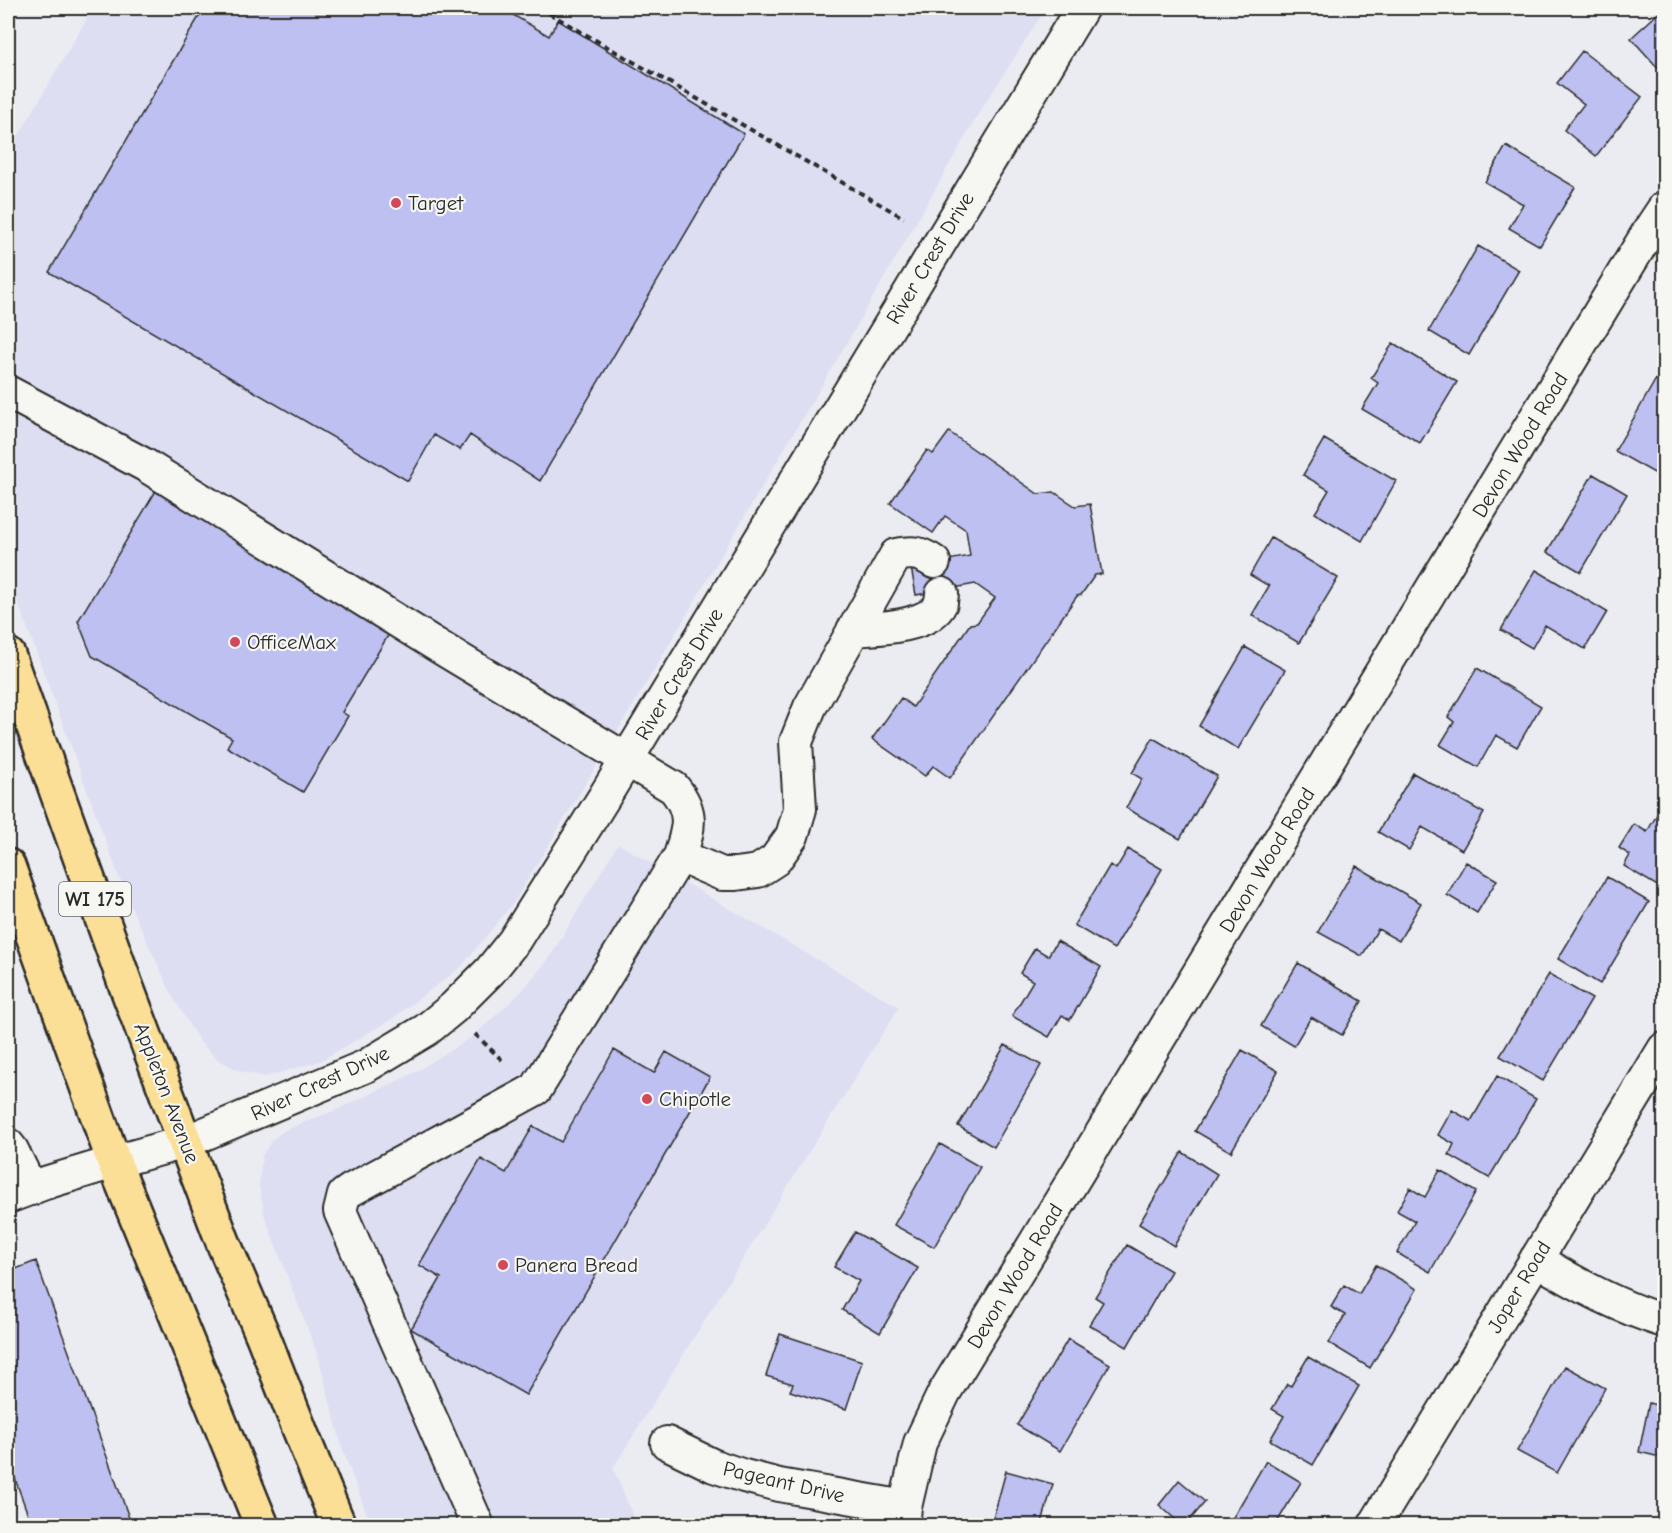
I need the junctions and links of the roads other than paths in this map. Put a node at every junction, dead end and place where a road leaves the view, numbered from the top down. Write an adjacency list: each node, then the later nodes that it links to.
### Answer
1 (1082, 8): 8 (street, River Crest Drive)
2 (1665, 208): 19 (street, Devon Wood Road)
3 (8, 392): 8 (street)
4 (934, 562): 6 (street)
5 (938, 603): 6 (street)
6 (853, 630): 9 (street)
7 (8, 656): 12 (main road, Appleton Avenue / WI 175)
8 (627, 759): 9 (street); 12 (street, River Crest Drive)
9 (680, 856): 22 (street)
10 (8, 866): 14 (main road, WI 175)
11 (1665, 1048): 16 (street, Joper Road)
12 (185, 1142): 14 (street, River Crest Drive); 21 (main road, Appleton Avenue / WI 175)
13 (8, 1145): 15 (street)
14 (114, 1162): 15 (street, River Crest Drive); 20 (main road, WI 175)
15 (19, 1193)
16 (1536, 1259): 17 (street); 23 (street, Joper Road)
17 (1665, 1321)
18 (667, 1443): 19 (street, Pageant Drive)
19 (904, 1516)
20 (262, 1526)
21 (339, 1526)
22 (478, 1526)
23 (1374, 1526)

